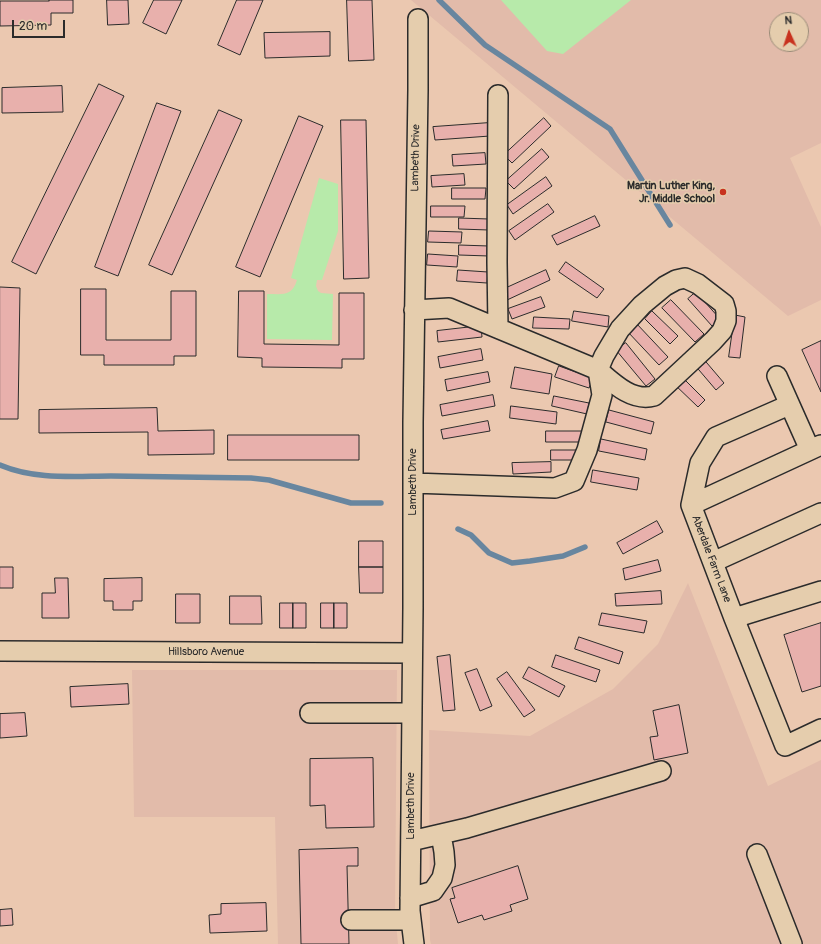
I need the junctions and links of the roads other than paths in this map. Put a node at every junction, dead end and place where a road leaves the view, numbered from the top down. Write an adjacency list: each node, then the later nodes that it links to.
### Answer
1 (418, 19): 3 (street, Lambeth Drive)
2 (498, 95): 4 (street)
3 (414, 310): 4 (street); 9 (street, Lambeth Drive)
4 (498, 327): 5 (street)
5 (598, 370): 5 (street); 9 (street)
6 (777, 376): 7 (street)
7 (789, 405): 8 (street); 10 (street)
8 (815, 448): 10 (street, Aberdale Farm Lane)
9 (413, 486): 16 (street, Lambeth Drive)
10 (691, 505): 12 (street, Aberdale Farm Lane)
11 (821, 513): 12 (street)
12 (713, 562): 14 (street, Aberdale Farm Lane)
13 (821, 591): 14 (street)
14 (734, 618): 19 (street, Aberdale Farm Lane)
15 (0, 651): 16 (street, Hillsboro Avenue)
16 (412, 653): 18 (street, Lambeth Drive)
17 (310, 713): 18 (street)
18 (412, 713): 22 (street, Lambeth Drive)
19 (821, 729)
20 (661, 771): 21 (street)
21 (441, 834): 22 (street); 24 (street)
22 (411, 841): 24 (street, Lambeth Drive)
23 (757, 854): 28 (street)
24 (410, 898): 26 (street, Lambeth Drive)
25 (351, 920): 26 (street)
26 (411, 920): 27 (street, Lambeth Drive)
27 (414, 944)
28 (792, 944)

